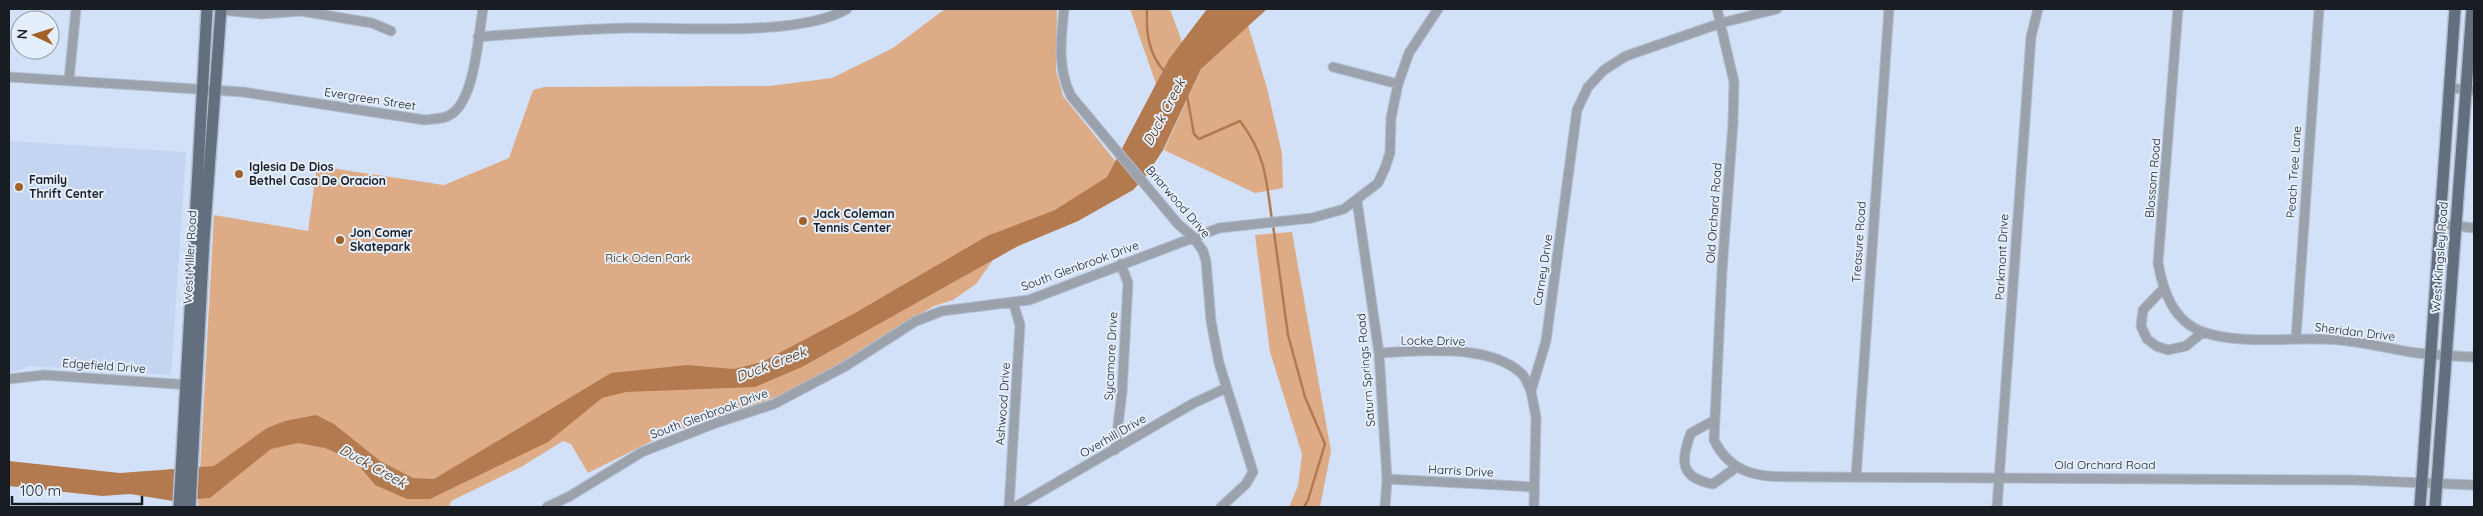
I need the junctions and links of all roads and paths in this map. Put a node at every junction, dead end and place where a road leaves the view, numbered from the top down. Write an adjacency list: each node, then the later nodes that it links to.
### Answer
1 (76, 9): 21 (street)
2 (207, 9): 24 (main road, West Miller Road)
3 (483, 9): 18 (street, Evergreen Street)
4 (847, 9): 18 (street)
5 (1064, 9): 31 (street, Briarwood Drive)
6 (1438, 9): 22 (street, South Glenbrook Drive)
7 (1717, 9): 16 (street, Old Orchard Road)
8 (1777, 9): 16 (street, Carney Drive)
9 (1889, 9): 49 (street, Treasure Road)
10 (2038, 9): 50 (street, Parkmont Drive)
11 (2178, 9): 33 (street, Blossom Road)
12 (2319, 9): 36 (street, Peach Tree Lane)
13 (2455, 9): 23 (main road, West Kingsley Road)
14 (2472, 9): 26 (main road, West Kingsley Road)
15 (221, 10): 17 (street); 25 (main road, West Miller Road)
16 (1721, 23): 44 (street, Carney Drive); 45 (street, Old Orchard Road)
17 (391, 32)
18 (478, 37): 25 (street, Evergreen Street)
19 (1333, 67): 22 (street)
20 (9, 76): 21 (street, Evergreen Street)
21 (69, 80): 24 (street, Evergreen Street)
22 (1398, 84): 27 (street, South Glenbrook Drive)
23 (2449, 88): 26 (street); 28 (main road, West Kingsley Road)
24 (201, 90): 25 (street, Evergreen Street); 42 (main road, West Miller Road)
25 (214, 90): 42 (main road, West Miller Road)
26 (2470, 90): 29 (main road, West Kingsley Road)
27 (1356, 201): 31 (street, South Glenbrook Drive); 37 (street, Saturn Springs Road)
28 (2439, 224): 29 (street); 38 (main road, West Kingsley Road)
29 (2456, 226): 30 (street); 39 (main road, West Kingsley Road)
30 (2474, 228)
31 (1193, 237): 32 (street, South Glenbrook Drive); 43 (street, Briarwood Drive)
32 (1120, 264): 34 (street, South Glenbrook Drive); 46 (street, Sycamore Drive)
33 (2163, 289): 35 (street, Blossom Road); 35 (street)
34 (1014, 302): 58 (street, South Glenbrook Drive); 59 (street, Ashwood Drive)
35 (2203, 332): 36 (street, Sheridan Drive)
36 (2296, 338): 38 (street, Sheridan Drive)
37 (1379, 353): 44 (street, Locke Drive); 51 (street, Saturn Springs Road)
38 (2431, 354): 39 (street, Sheridan Drive); 52 (main road, West Kingsley Road)
39 (2447, 356): 40 (street, Sheridan Drive); 53 (main road, West Kingsley Road)
40 (2474, 357)
41 (9, 379): 42 (street, Edgefield Drive)
42 (191, 385): 47 (main road, West Miller Road)
43 (1226, 388): 46 (street, Overhill Drive); 61 (street, Briarwood Drive)
44 (1531, 391): 55 (street, Carney Drive)
45 (1713, 421): 48 (street, Old Orchard Road); 48 (street)
46 (1115, 450): 60 (street, Overhill Drive)
47 (188, 461): 56 (main road, West Miller Road); 57 (main road, West Miller Road)
48 (1737, 468): 49 (street, Old Orchard Road)
49 (1856, 477): 50 (street, Old Orchard Road)
50 (2000, 477): 52 (street, Old Orchard Road); 64 (street, Parkmont Drive)
51 (1387, 479): 55 (street, Harris Drive); 62 (street, Saturn Springs Road)
52 (2421, 482): 53 (street, Old Orchard Road); 65 (main road, West Kingsley Road)
53 (2437, 483): 54 (street, Old Orchard Road); 66 (main road, West Kingsley Road)
54 (2474, 485)
55 (1534, 488): 63 (street, Carney Drive)
56 (179, 507)
57 (190, 507)
58 (547, 507)
59 (1009, 507)
60 (1014, 507)
61 (1221, 507)
62 (1385, 507)
63 (1534, 507)
64 (1997, 507)
65 (2420, 507)
66 (2435, 507)

